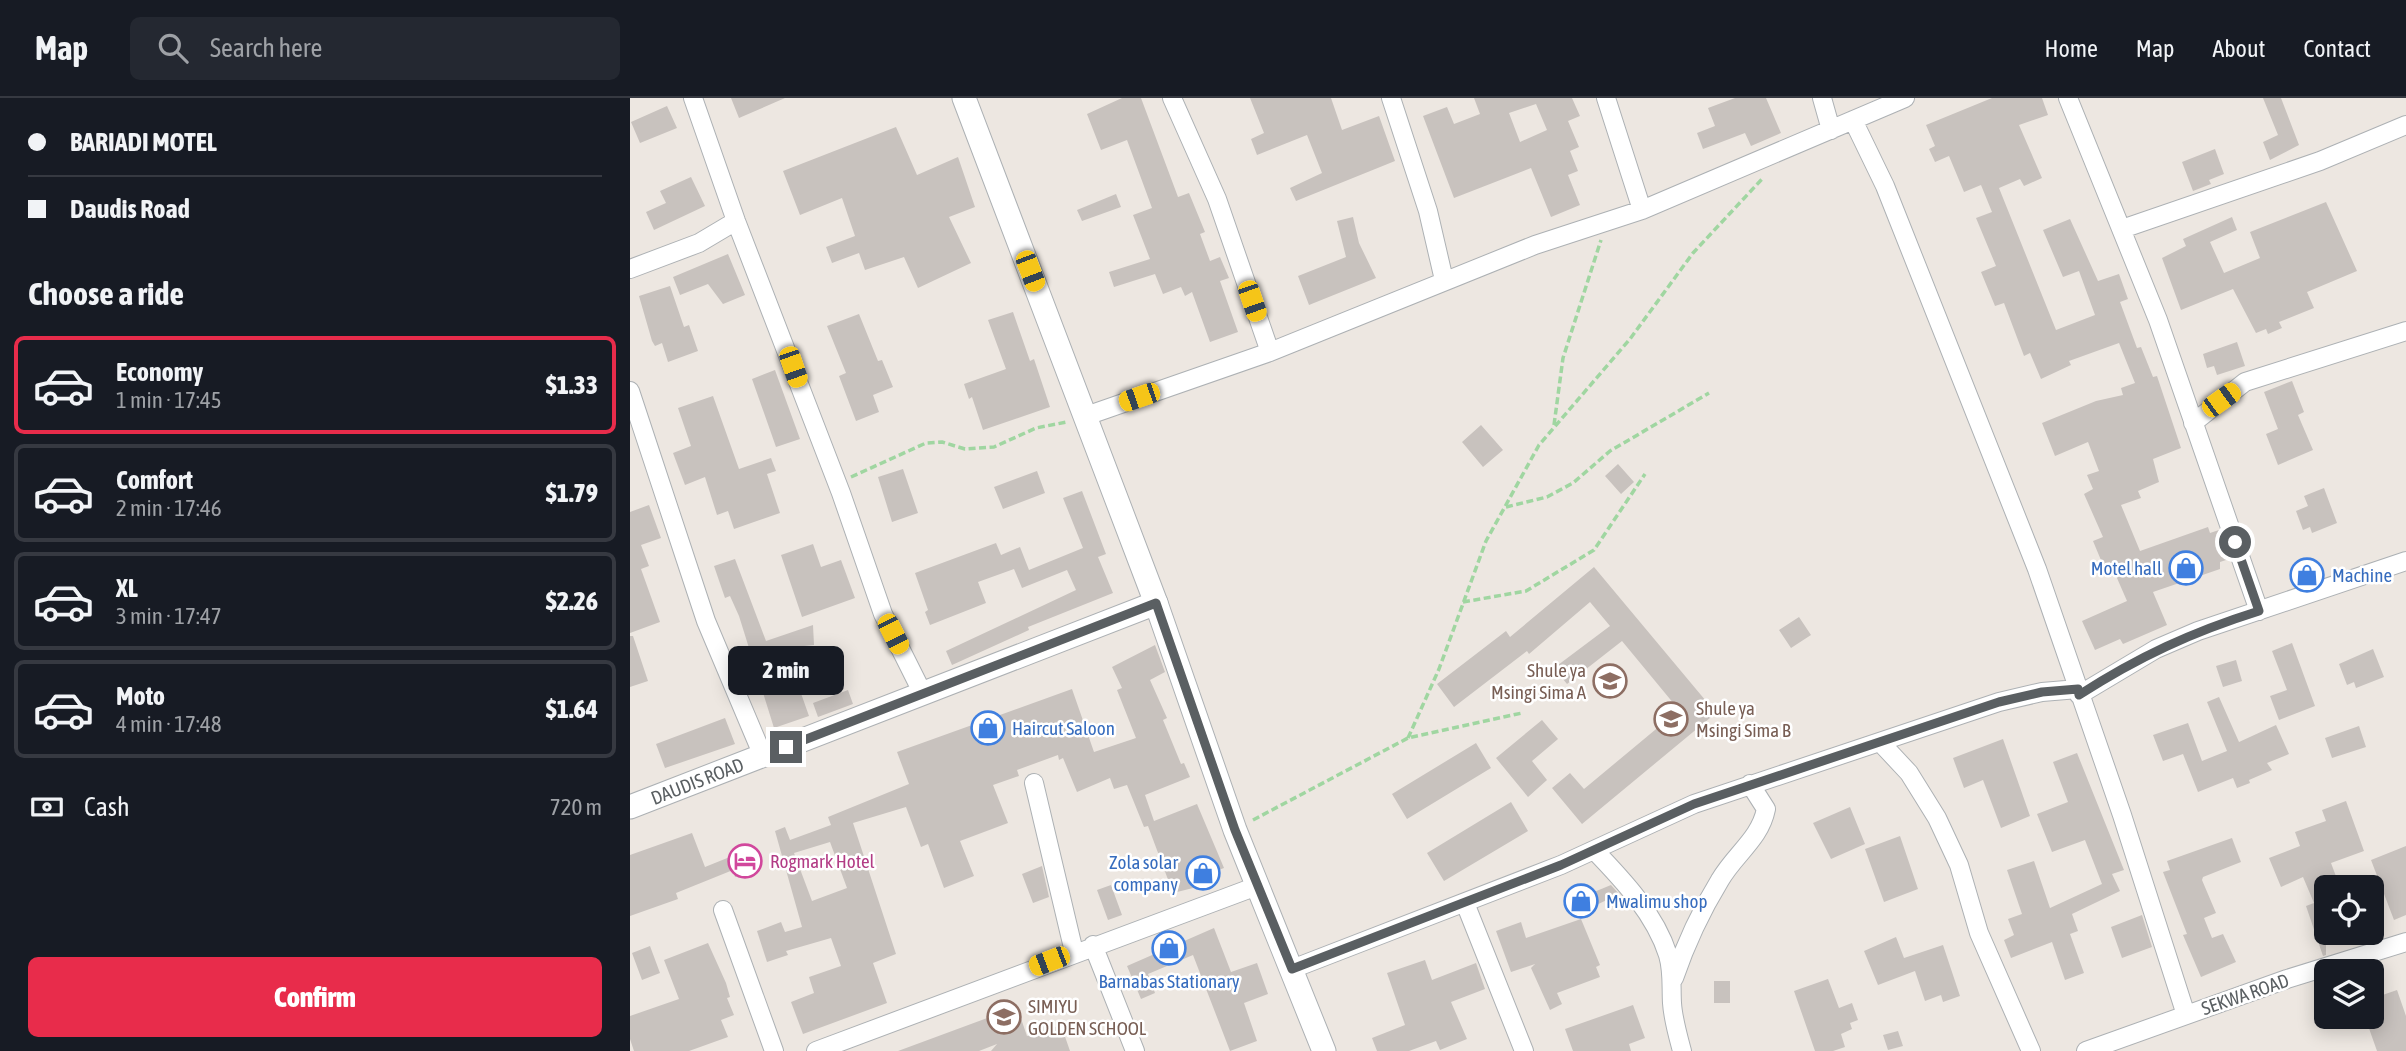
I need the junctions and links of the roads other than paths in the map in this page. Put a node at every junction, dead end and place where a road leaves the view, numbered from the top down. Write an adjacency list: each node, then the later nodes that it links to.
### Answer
1 (693, 98): 13 (street)
2 (964, 98): 20 (street)
3 (1172, 98): 18 (street)
4 (1391, 98): 16 (street)
5 (1606, 98): 12 (street)
6 (1822, 98): 11 (street)
7 (1905, 98): 9 (street)
8 (2068, 98): 14 (street)
9 (1853, 120): 11 (street); 25 (street)
10 (2406, 125): 14 (street)
11 (1831, 130): 12 (street)
12 (1642, 210): 16 (street)
13 (736, 221): 15 (street); 26 (street)
14 (2122, 229): 21 (street)
15 (630, 270)
16 (1444, 280): 18 (street)
17 (2406, 331): 21 (street)
18 (1270, 352): 20 (street)
19 (630, 391): 28 (street)
20 (1086, 415): 23 (street)
21 (2193, 423): 24 (street)
22 (2406, 561): 24 (street)
23 (1156, 603): 26 (street, DAUDIS ROAD); 33 (street)
24 (2259, 611): 25 (street)
25 (2079, 692): 27 (street); 41 (street)
26 (923, 694): 28 (street, DAUDIS ROAD)
27 (1880, 742): 30 (street); 48 (street)
28 (763, 756): 31 (street, DAUDIS ROAD)
29 (1034, 783): 38 (street)
30 (1750, 784): 32 (street); 40 (street)
31 (630, 807)
32 (1594, 850): 34 (street); 40 (street)
33 (1257, 886): 37 (street); 39 (street)
34 (1465, 903): 39 (street); 46 (street)
35 (723, 911): 42 (street)
36 (2406, 942): 41 (street, SEKWA ROAD)
37 (1093, 945): 38 (street); 44 (street)
38 (1074, 952): 43 (street)
39 (1292, 969): 45 (street)
40 (1673, 980): 47 (street)
41 (2186, 1015): 49 (street, SEKWA ROAD)
42 (774, 1051)
43 (816, 1051)
44 (1135, 1051)
45 (1324, 1051)
46 (1524, 1051)
47 (1682, 1051)
48 (2031, 1051)
49 (2086, 1051)

